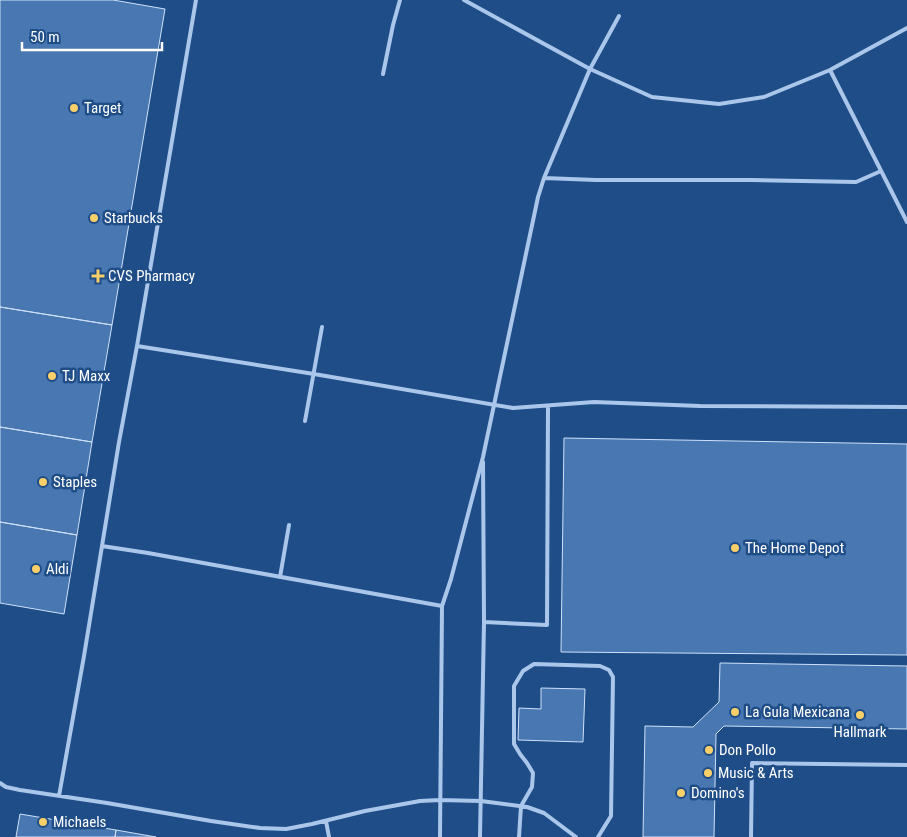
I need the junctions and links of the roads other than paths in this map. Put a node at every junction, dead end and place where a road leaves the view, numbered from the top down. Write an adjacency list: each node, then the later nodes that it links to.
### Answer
1 (196, 0): 13 (lane)
2 (400, 0): 8 (lane)
3 (464, 0): 6 (lane)
4 (619, 16): 6 (lane)
5 (907, 28): 7 (lane)
6 (590, 69): 7 (lane); 10 (lane)
7 (830, 70): 9 (lane)
8 (383, 74)
9 (881, 171): 10 (lane); 11 (lane)
10 (544, 178): 15 (lane)
11 (907, 222)
12 (322, 327): 14 (lane)
13 (138, 346): 14 (lane); 21 (lane)
14 (314, 374): 15 (lane); 18 (lane)
15 (493, 406): 16 (lane); 19 (lane)
16 (548, 406): 17 (lane); 24 (lane)
17 (907, 407)
18 (306, 421)
19 (483, 456): 23 (lane); 24 (lane)
20 (289, 524): 22 (lane)
21 (102, 546): 22 (lane); 27 (lane)
22 (280, 577): 23 (lane)
23 (442, 606): 28 (lane)
24 (484, 622): 29 (lane)
25 (907, 765): 38 (lane)
26 (0, 783): 27 (lane)
27 (59, 796): 31 (lane)
28 (440, 800): 29 (lane); 31 (lane); 33 (lane)
29 (481, 801): 30 (lane); 34 (lane)
30 (521, 806): 35 (lane); 36 (lane); 37 (lane)
31 (326, 821): 32 (lane)
32 (329, 837)
33 (440, 837)
34 (480, 837)
35 (520, 837)
36 (576, 837)
37 (598, 837)
38 (751, 837)

